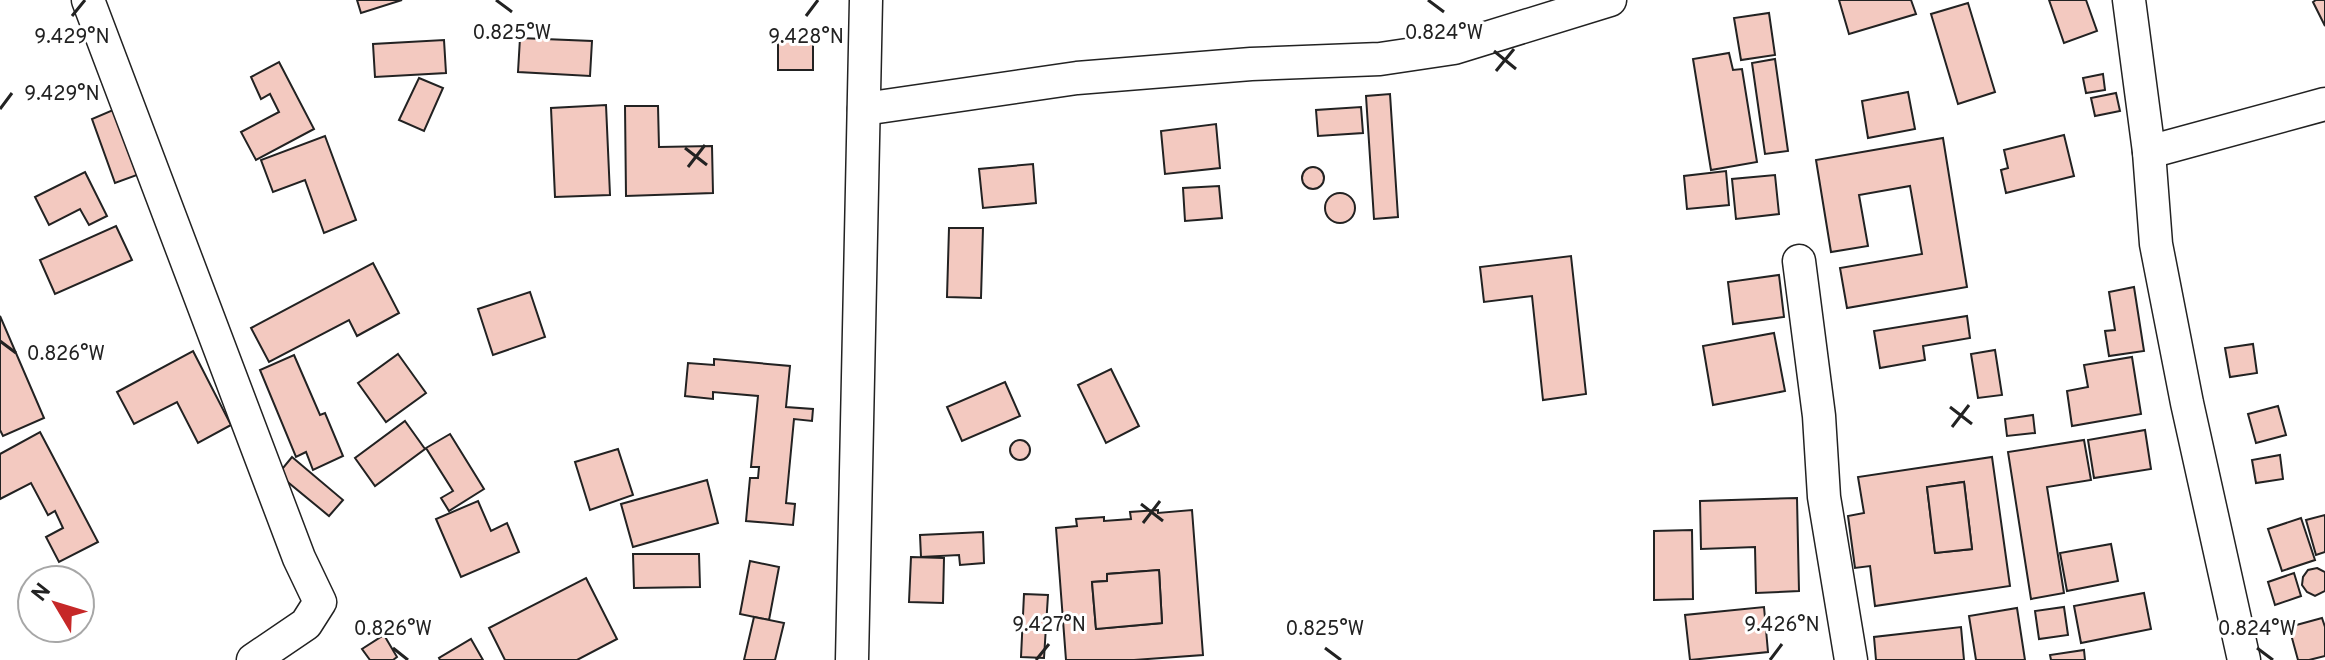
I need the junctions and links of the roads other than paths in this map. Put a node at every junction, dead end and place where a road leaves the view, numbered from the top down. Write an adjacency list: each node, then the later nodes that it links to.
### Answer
1 (88, 0): 9 (street)
2 (866, 0): 6 (street)
3 (1610, 0): 6 (street)
4 (2129, 0): 7 (street)
5 (2325, 104): 7 (street)
6 (864, 109): 10 (street)
7 (2149, 152): 12 (street)
8 (1799, 261): 11 (street)
9 (253, 660)
10 (852, 660)
11 (1851, 660)
12 (2244, 660)

